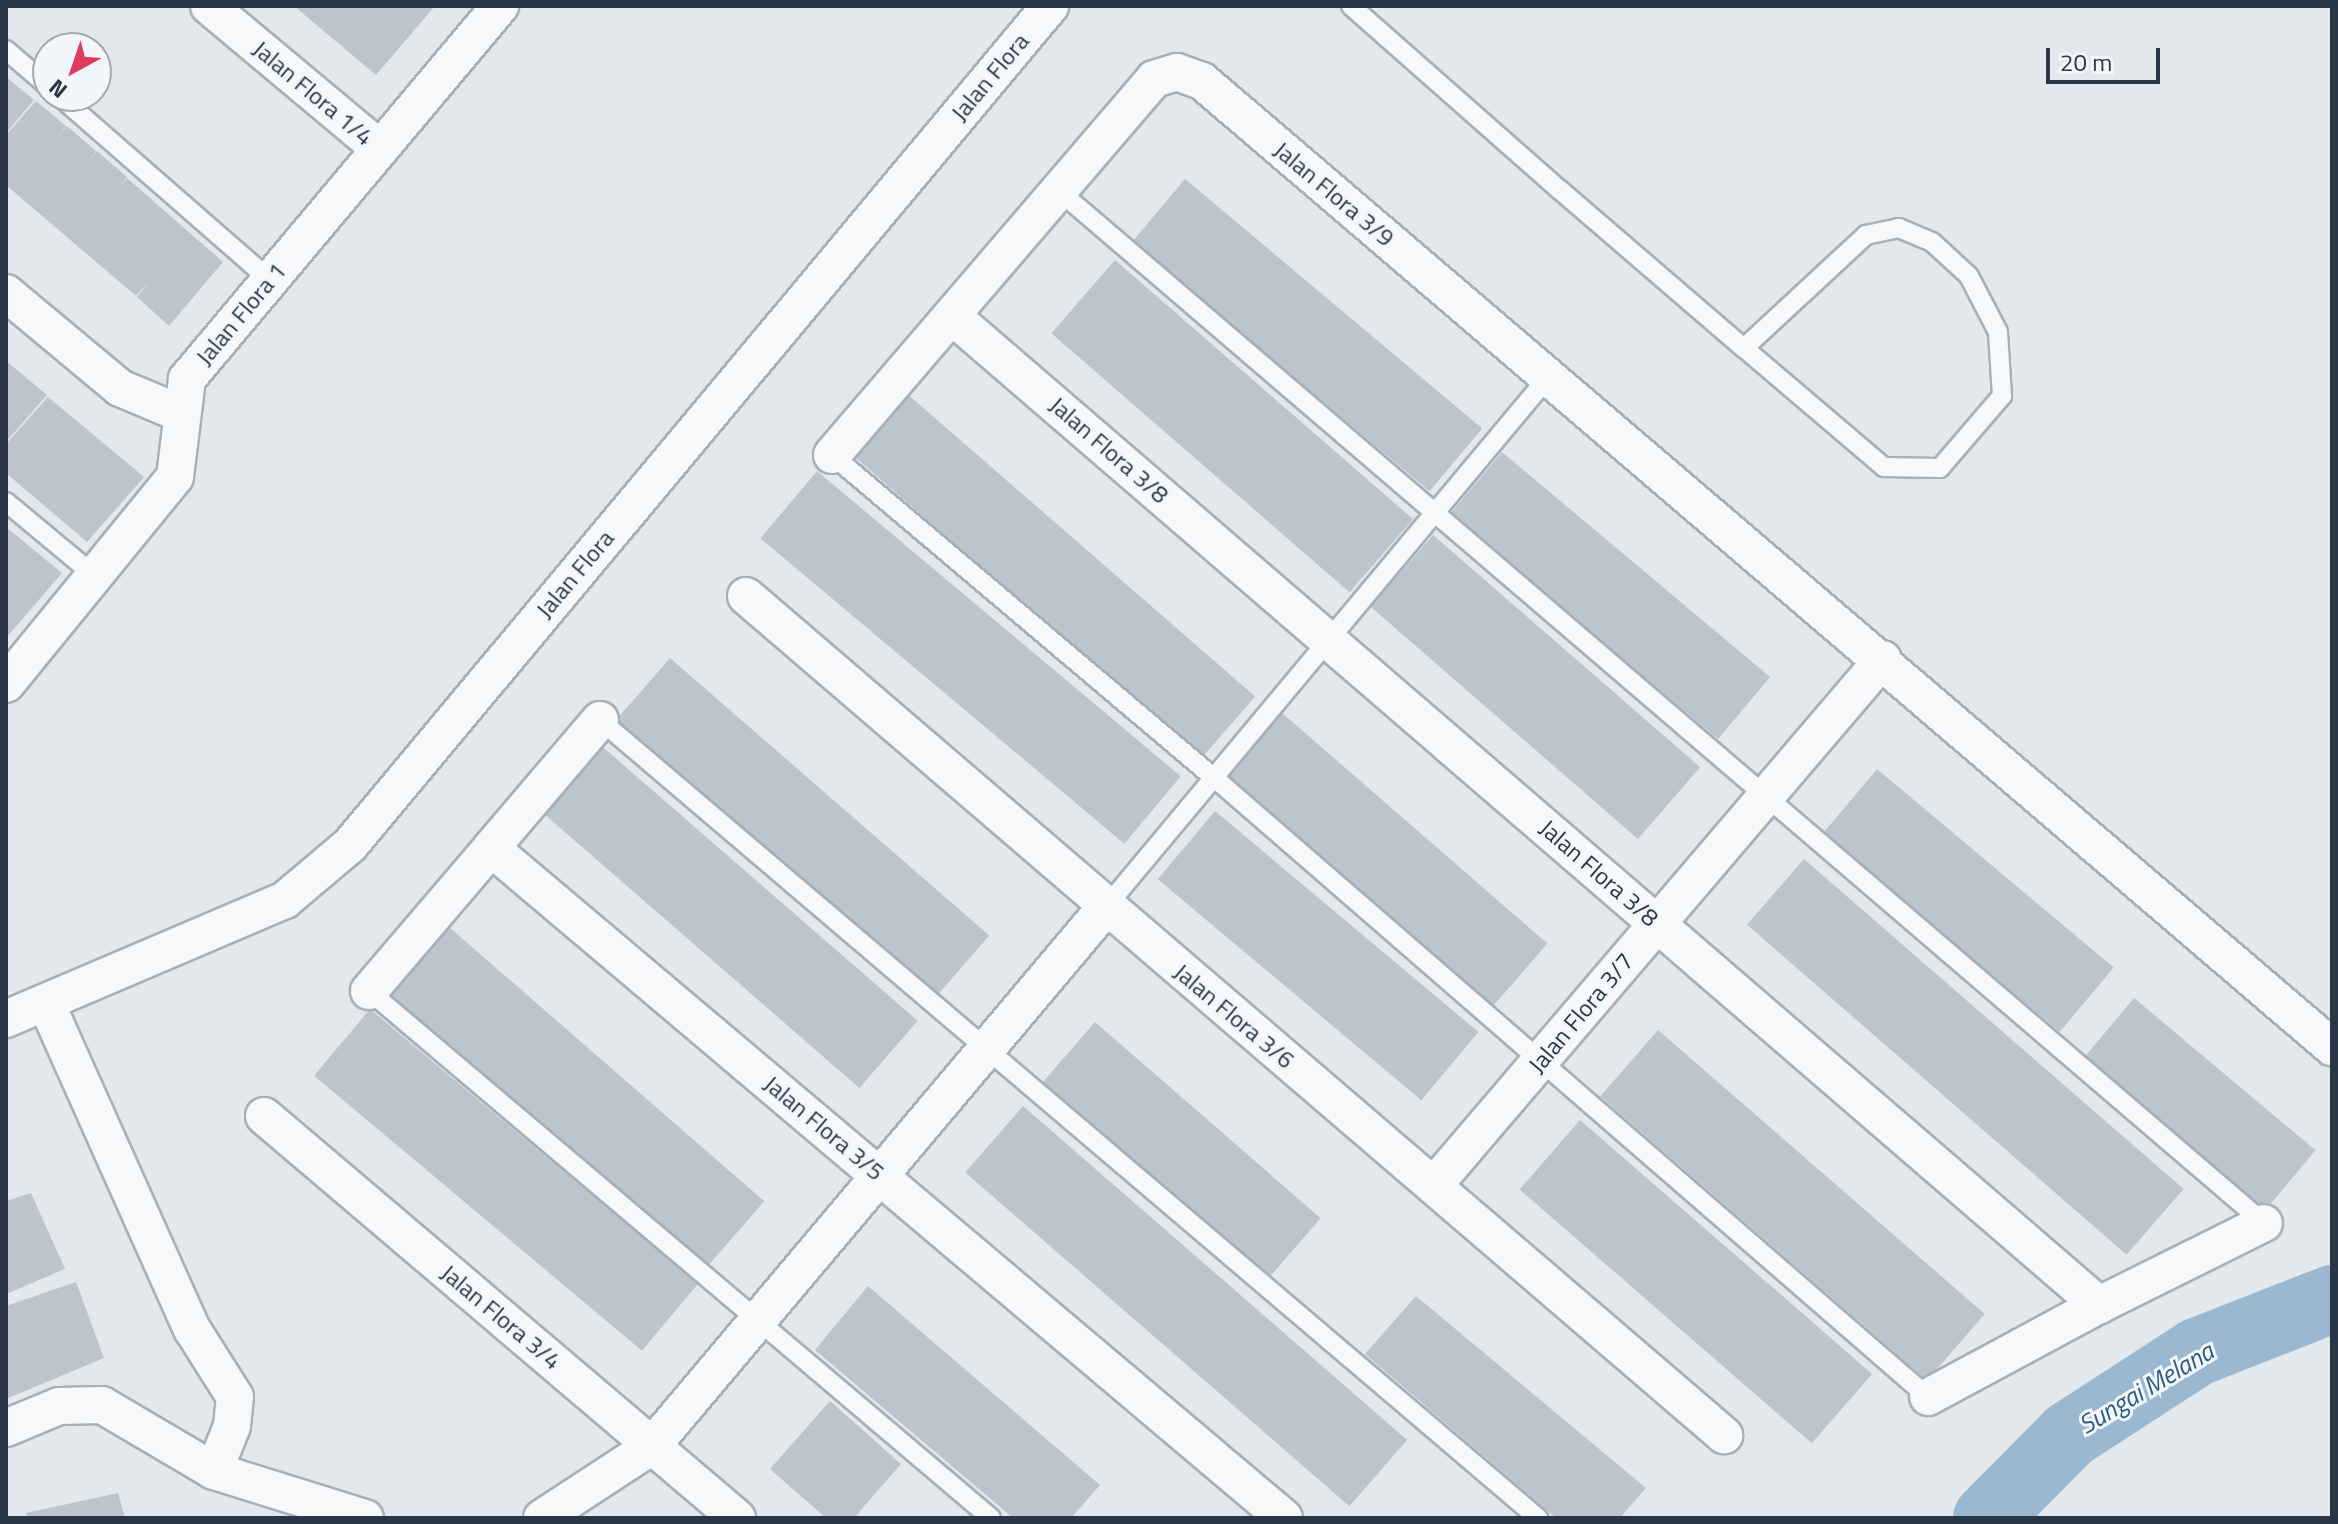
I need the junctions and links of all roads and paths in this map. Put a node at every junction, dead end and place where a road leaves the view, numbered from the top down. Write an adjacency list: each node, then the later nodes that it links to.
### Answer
1 (209, 6): 8 (street, Jalan Flora 1/4)
2 (1050, 6): 31 (street, Jalan Flora)
3 (1351, 6): 13 (lane)
4 (489, 10): 8 (street, Jalan Flora 1)
5 (6, 50): 6 (lane)
6 (32, 72)
7 (77, 112): 10 (lane)
8 (380, 149): 10 (street, Jalan Flora 1)
9 (1058, 190): 12 (street, Jalan Flora 3/9); 14 (street, Jalan Flora 3/9); 18 (lane)
10 (270, 280): 15 (street, Jalan Flora 1)
11 (6, 293): 15 (street)
12 (952, 316): 16 (street, Jalan Flora 3/9); 21 (street, Jalan Flora 3/8)
13 (1744, 348): 13 (lane)
14 (1548, 377): 18 (lane); 22 (street, Jalan Flora 3/9)
15 (182, 414): 19 (street, Jalan Flora 1)
16 (832, 455): 25 (lane)
17 (6, 502): 19 (lane)
18 (1432, 513): 21 (lane); 26 (lane)
19 (94, 575): 23 (street, Jalan Flora 1)
20 (746, 596): 28 (street, Jalan Flora 3/6)
21 (1326, 637): 25 (lane); 29 (street, Jalan Flora 3/8)
22 (1883, 659): 26 (street, Jalan Flora 3/7); 33 (street, Jalan Flora 3/9)
23 (6, 684)
24 (600, 720): 27 (street); 34 (lane)
25 (1211, 775): 28 (lane); 35 (lane)
26 (1766, 796): 29 (street, Jalan Flora 3/7); 39 (lane)
27 (491, 848): 30 (street); 37 (street, Jalan Flora 3/5)
28 (1105, 908): 34 (street); 38 (street, Jalan Flora 3/6)
29 (1657, 923): 35 (street, Jalan Flora 3/7); 40 (street, Jalan Flora 3/8)
30 (369, 991): 41 (lane)
31 (46, 1003): 32 (street, Jalan Flora); 46 (street)
32 (6, 1019)
33 (2332, 1047)
34 (985, 1049): 37 (street); 52 (lane)
35 (1542, 1059): 38 (street, Jalan Flora 3/7); 42 (lane)
36 (264, 1116): 45 (street, Jalan Flora 3/4)
37 (879, 1174): 41 (street); 51 (street, Jalan Flora 3/5)
38 (1435, 1184): 44 (street, Jalan Flora 3/6)
39 (2264, 1223): 40 (street)
40 (2099, 1305): 42 (street)
41 (759, 1319): 45 (street); 50 (lane)
42 (1928, 1397)
43 (6, 1428): 46 (street)
44 (1724, 1435)
45 (652, 1446): 48 (street); 49 (street, Jalan Flora 3/4)
46 (214, 1471): 47 (street)
47 (365, 1518)
48 (542, 1518)
49 (737, 1518)
50 (991, 1518)
51 (1284, 1518)
52 (1538, 1518)

